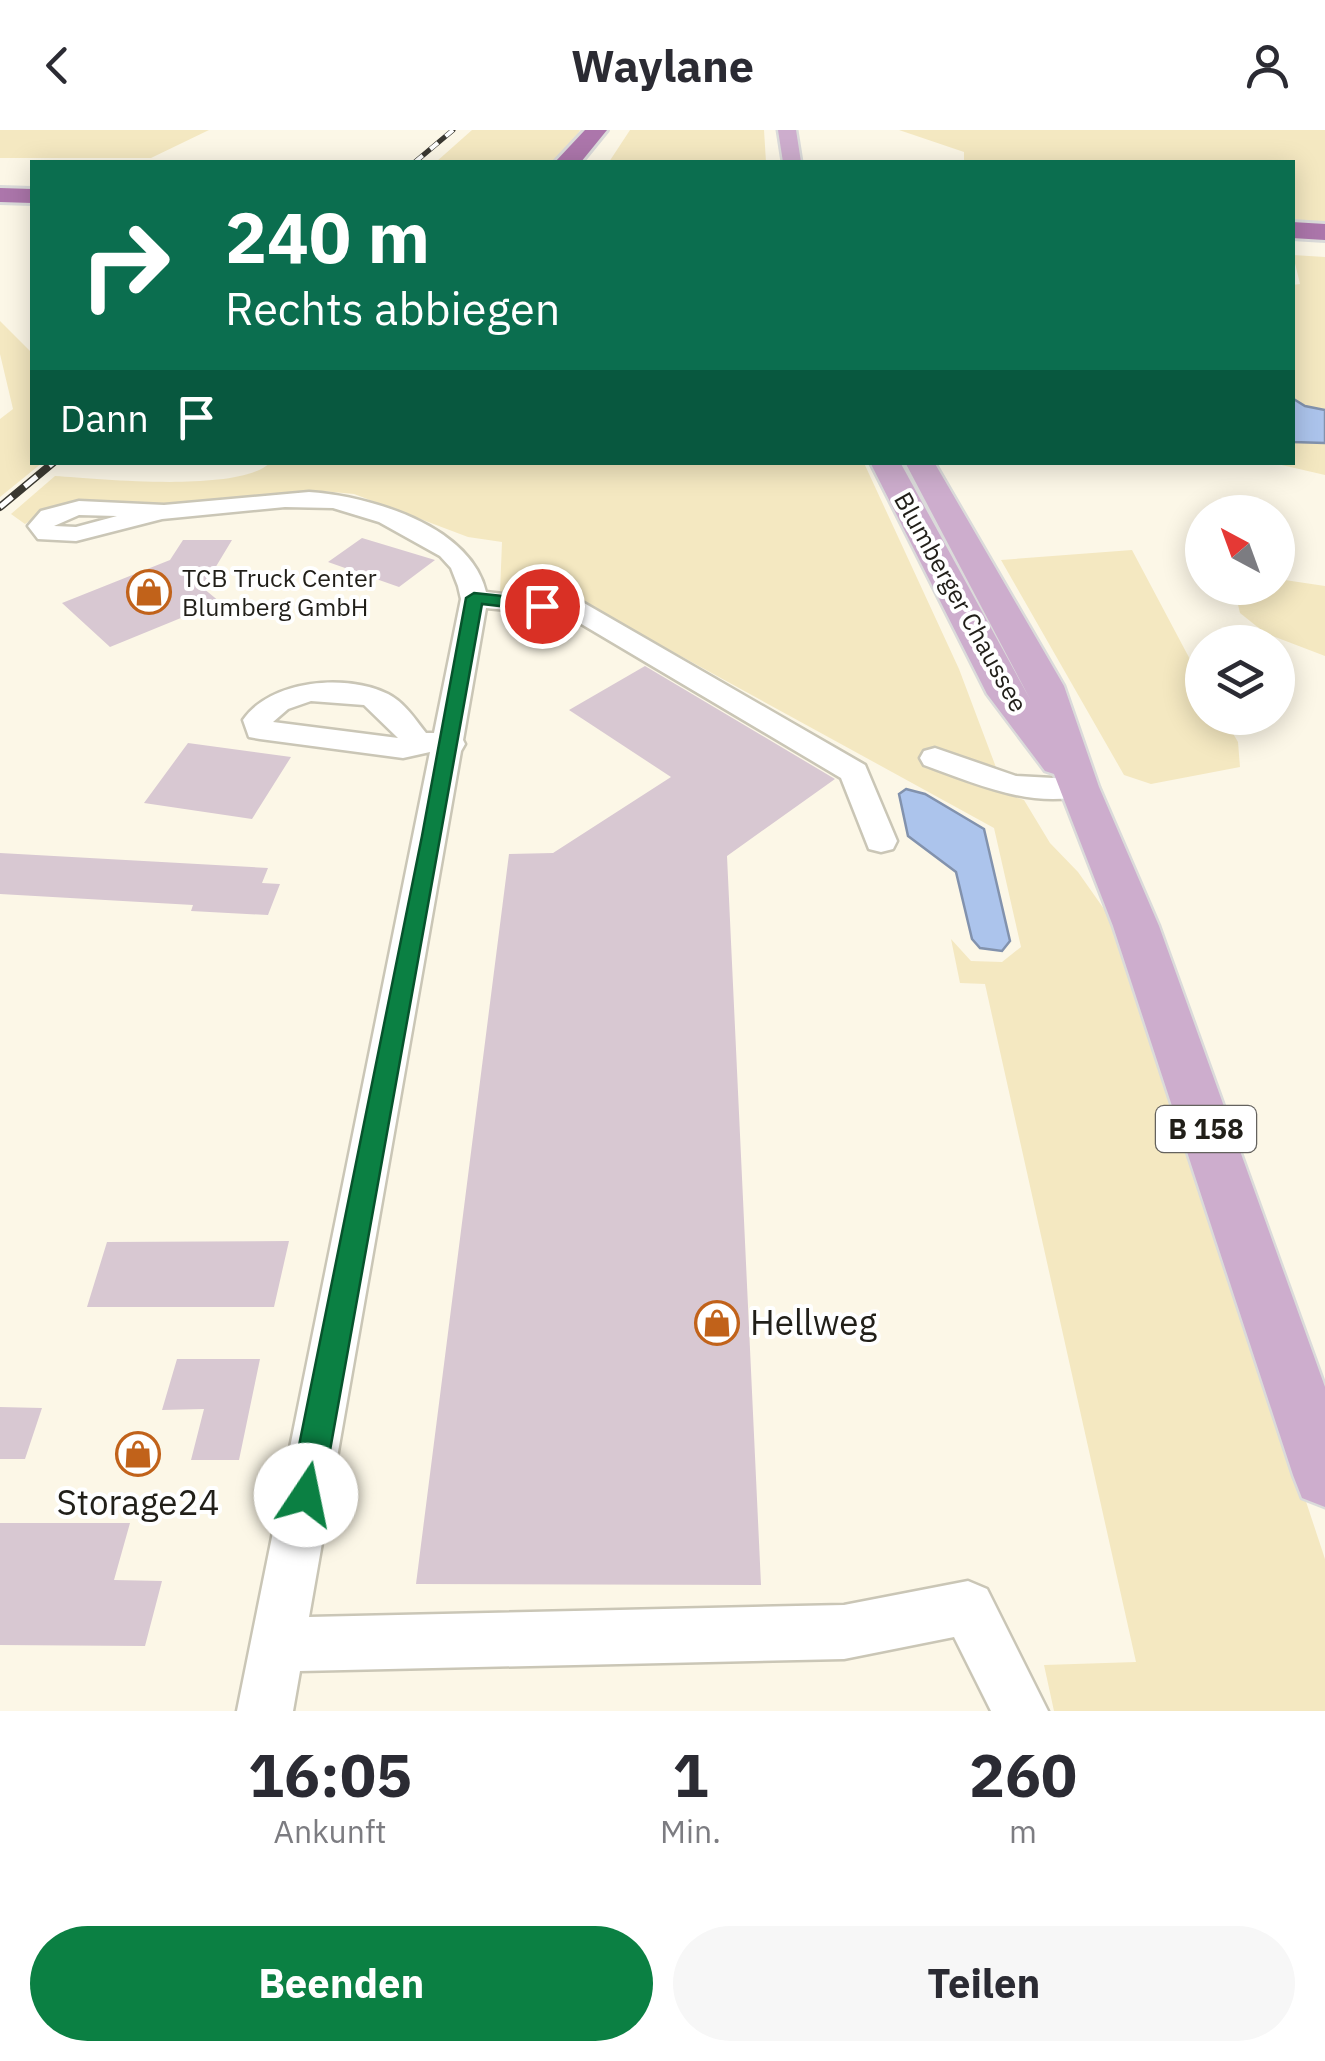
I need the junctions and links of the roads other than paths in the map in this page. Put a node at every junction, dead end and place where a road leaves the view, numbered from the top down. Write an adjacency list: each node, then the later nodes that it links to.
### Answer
1 (596, 130): 4 (highway)
2 (617, 130): 5 (highway)
3 (787, 130): 6 (main road)
4 (569, 160)
5 (597, 160)
6 (792, 160)
7 (0, 184): 8 (highway)
8 (30, 184)
9 (0, 196): 10 (highway)
10 (30, 196)
11 (1295, 230): 12 (highway)
12 (1325, 232)
13 (1295, 244): 14 (highway)
14 (1325, 246)
15 (886, 465): 20 (main road, Blumberger Chaussee / B 158)
16 (921, 465): 20 (main road, Blumberger Chaussee / B 158)
17 (162, 512): 18 (street)
18 (474, 598): 21 (street); 23 (street)
19 (935, 758): 20 (street)
20 (1078, 787): 22 (main road, Blumberger Chaussee / B 158)
21 (881, 841)
22 (1325, 1475)
23 (277, 1645): 24 (street); 25 (street)
24 (265, 1711)
25 (1020, 1711)

